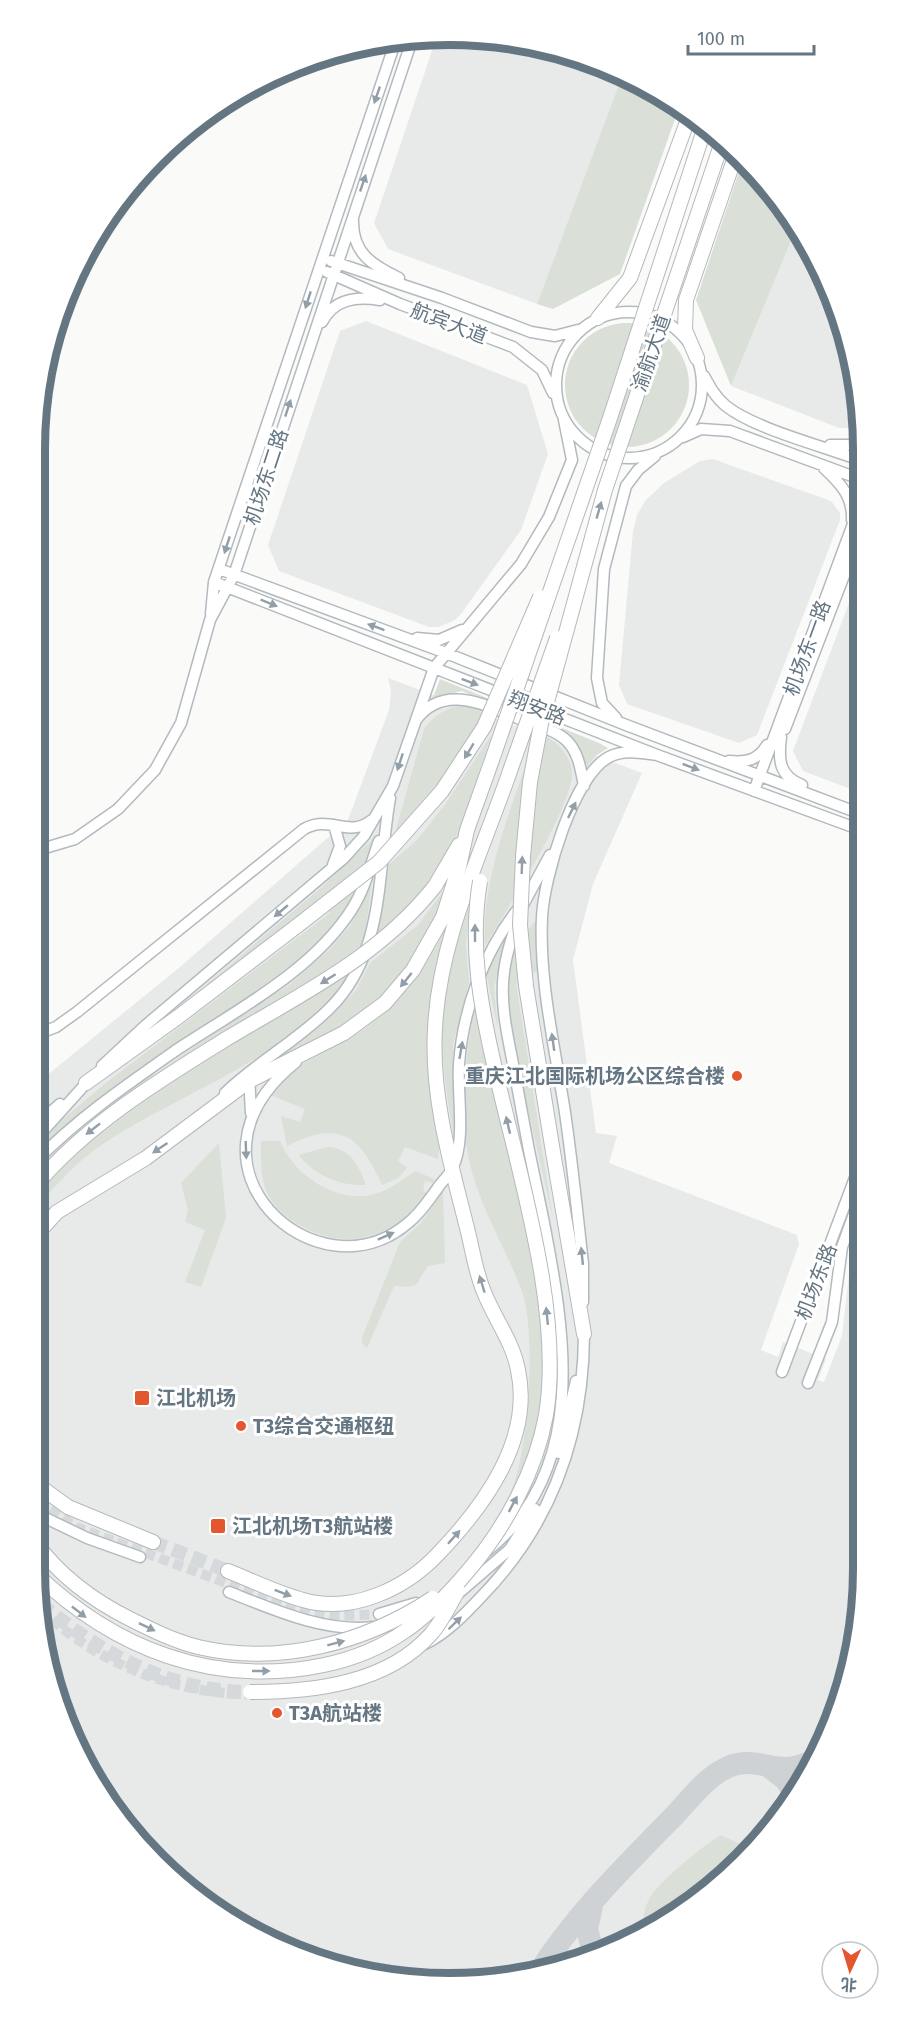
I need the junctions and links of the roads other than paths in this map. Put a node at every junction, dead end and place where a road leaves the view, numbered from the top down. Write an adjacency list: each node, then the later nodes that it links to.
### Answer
1 (410, 47): 7 (main road, 机场东二路, one-way to 1)
2 (393, 49): 8 (main road, 机场东二路, one-way to 8)
3 (687, 122): 14 (highway)
4 (703, 134): 27 (highway, 渝航大道, bridge)
5 (720, 149): 30 (highway, 渝航大道, one-way to 5, bridge)
6 (733, 161): 17 (highway)
7 (354, 210): 9 (main road, 机场东二路); 12 (main road)
8 (322, 258): 9 (main road, 航宾大道); 10 (main road, 机场东二路)
9 (336, 263): 11 (main road, 机场东二路); 12 (main road, 航宾大道)
10 (318, 269): 11 (main road, 航宾大道); 31 (main road, 机场东二路, one-way to 31)
11 (333, 274): 13 (main road, 航宾大道); 16 (main road, 机场东二路)
12 (442, 298): 15 (main road, 航宾大道)
13 (400, 304): 16 (main road); 18 (main road, 航宾大道)
14 (598, 318): 15 (main road); 17 (main road)
15 (581, 329): 18 (main road)
16 (306, 354): 32 (main road, 机场东二路, one-way to 16)
17 (699, 363): 20 (main road); 21 (main road)
18 (557, 401): 19 (main road)
19 (564, 420): 20 (main road); 36 (main road)
20 (673, 442): 24 (main road); 41 (main road)
21 (820, 445): 22 (main road); 23 (main road)
22 (853, 445)
23 (853, 457)
24 (819, 464): 25 (main road); 26 (main road)
25 (853, 476)
26 (853, 515)
27 (570, 526): 56 (highway, bridge); 65 (highway, one-way to 65, bridge)
28 (853, 545): 40 (main road, 机场东一路)
29 (853, 547): 43 (main road, 机场东一路)
30 (583, 566): 57 (highway, bridge); 75 (highway, one-way to 30, bridge)
31 (219, 569): 32 (main road, 翔安路); 33 (main road, 机场东二路)
32 (234, 575): 34 (main road, 机场东二路); 37 (main road, 翔安路, one-way to 32)
33 (214, 582): 34 (main road, 翔安路); 35 (main road, 机场东二路)
34 (229, 587): 35 (main road, 机场东二路); 39 (main road, 翔安路, one-way to 39)
35 (210, 620): 59 (main road, 机场东二路)
36 (474, 620): 37 (main road); 38 (main road)
37 (399, 636): 38 (main road, 翔安路)
38 (446, 653): 39 (main road); 41 (main road, 翔安路)
39 (434, 668): 42 (main road); 44 (main road, 翔安路, one-way to 44)
40 (787, 701): 45 (main road); 46 (main road, 机场东一路)
41 (626, 726): 45 (main road, 翔安路)
42 (411, 727): 47 (main road, one-way to 47); 48 (main road)
43 (781, 737): 46 (main road, 机场东一路); 50 (main road)
44 (657, 755): 48 (main road); 49 (main road, 翔安路, one-way to 49)
45 (715, 759): 46 (main road, 翔安路)
46 (762, 777): 49 (main road, 机场东一路); 50 (main road, 翔安路)
47 (393, 786): 52 (main road); 53 (main road)
48 (584, 786): 58 (main road, one-way to 48)
49 (757, 792): 55 (main road, 翔安路)
50 (838, 806): 51 (main road, 翔安路)
51 (853, 811)
52 (377, 816): 54 (main road); 60 (main road)
53 (386, 824): 64 (main road); 69 (main road, bridge)
54 (334, 825): 60 (main road); 62 (main road)
55 (853, 827)
56 (467, 830): 63 (highway, one-way to 63); 71 (highway, one-way to 71, bridge)
57 (486, 841): 70 (highway); 84 (highway, one-way to 57, bridge)
58 (557, 842): 61 (main road); 75 (main road, one-way to 58)
59 (45, 848)
60 (333, 867): 65 (main road, one-way to 65)
61 (523, 903): 70 (main road, one-way to 61); 84 (main road)
62 (45, 1031)
63 (308, 1053): 64 (highway); 66 (main road)
64 (249, 1075): 66 (main road); 74 (highway, one-way to 74)
65 (86, 1083): 67 (main road); 68 (main road)
66 (251, 1115): 70 (main road, one-way to 70)
67 (45, 1117)
68 (45, 1128)
69 (45, 1151)
70 (452, 1169): 86 (highway, one-way to 70)
71 (45, 1175)
72 (853, 1183): 77 (main road, 机场东路)
73 (853, 1217): 78 (main road, 机场东路)
74 (46, 1221)
75 (584, 1334): 76 (main road)
76 (583, 1349): 82 (main road); 92 (main road, one-way to 76)
77 (782, 1372)
78 (808, 1383)
79 (45, 1491): 81 (highway)
80 (45, 1518): 85 (main road)
81 (153, 1542)
82 (510, 1549): 89 (main road); 90 (main road)
83 (45, 1554): 87 (highway, one-way to 87, bridge)
84 (483, 1555): 87 (highway, bridge)
85 (140, 1557)
86 (228, 1571)
87 (466, 1575): 88 (highway, one-way to 87, bridge); 91 (highway, bridge)
88 (46, 1582)
89 (229, 1592)
90 (379, 1614)
91 (250, 1692)
92 (266, 1694)

